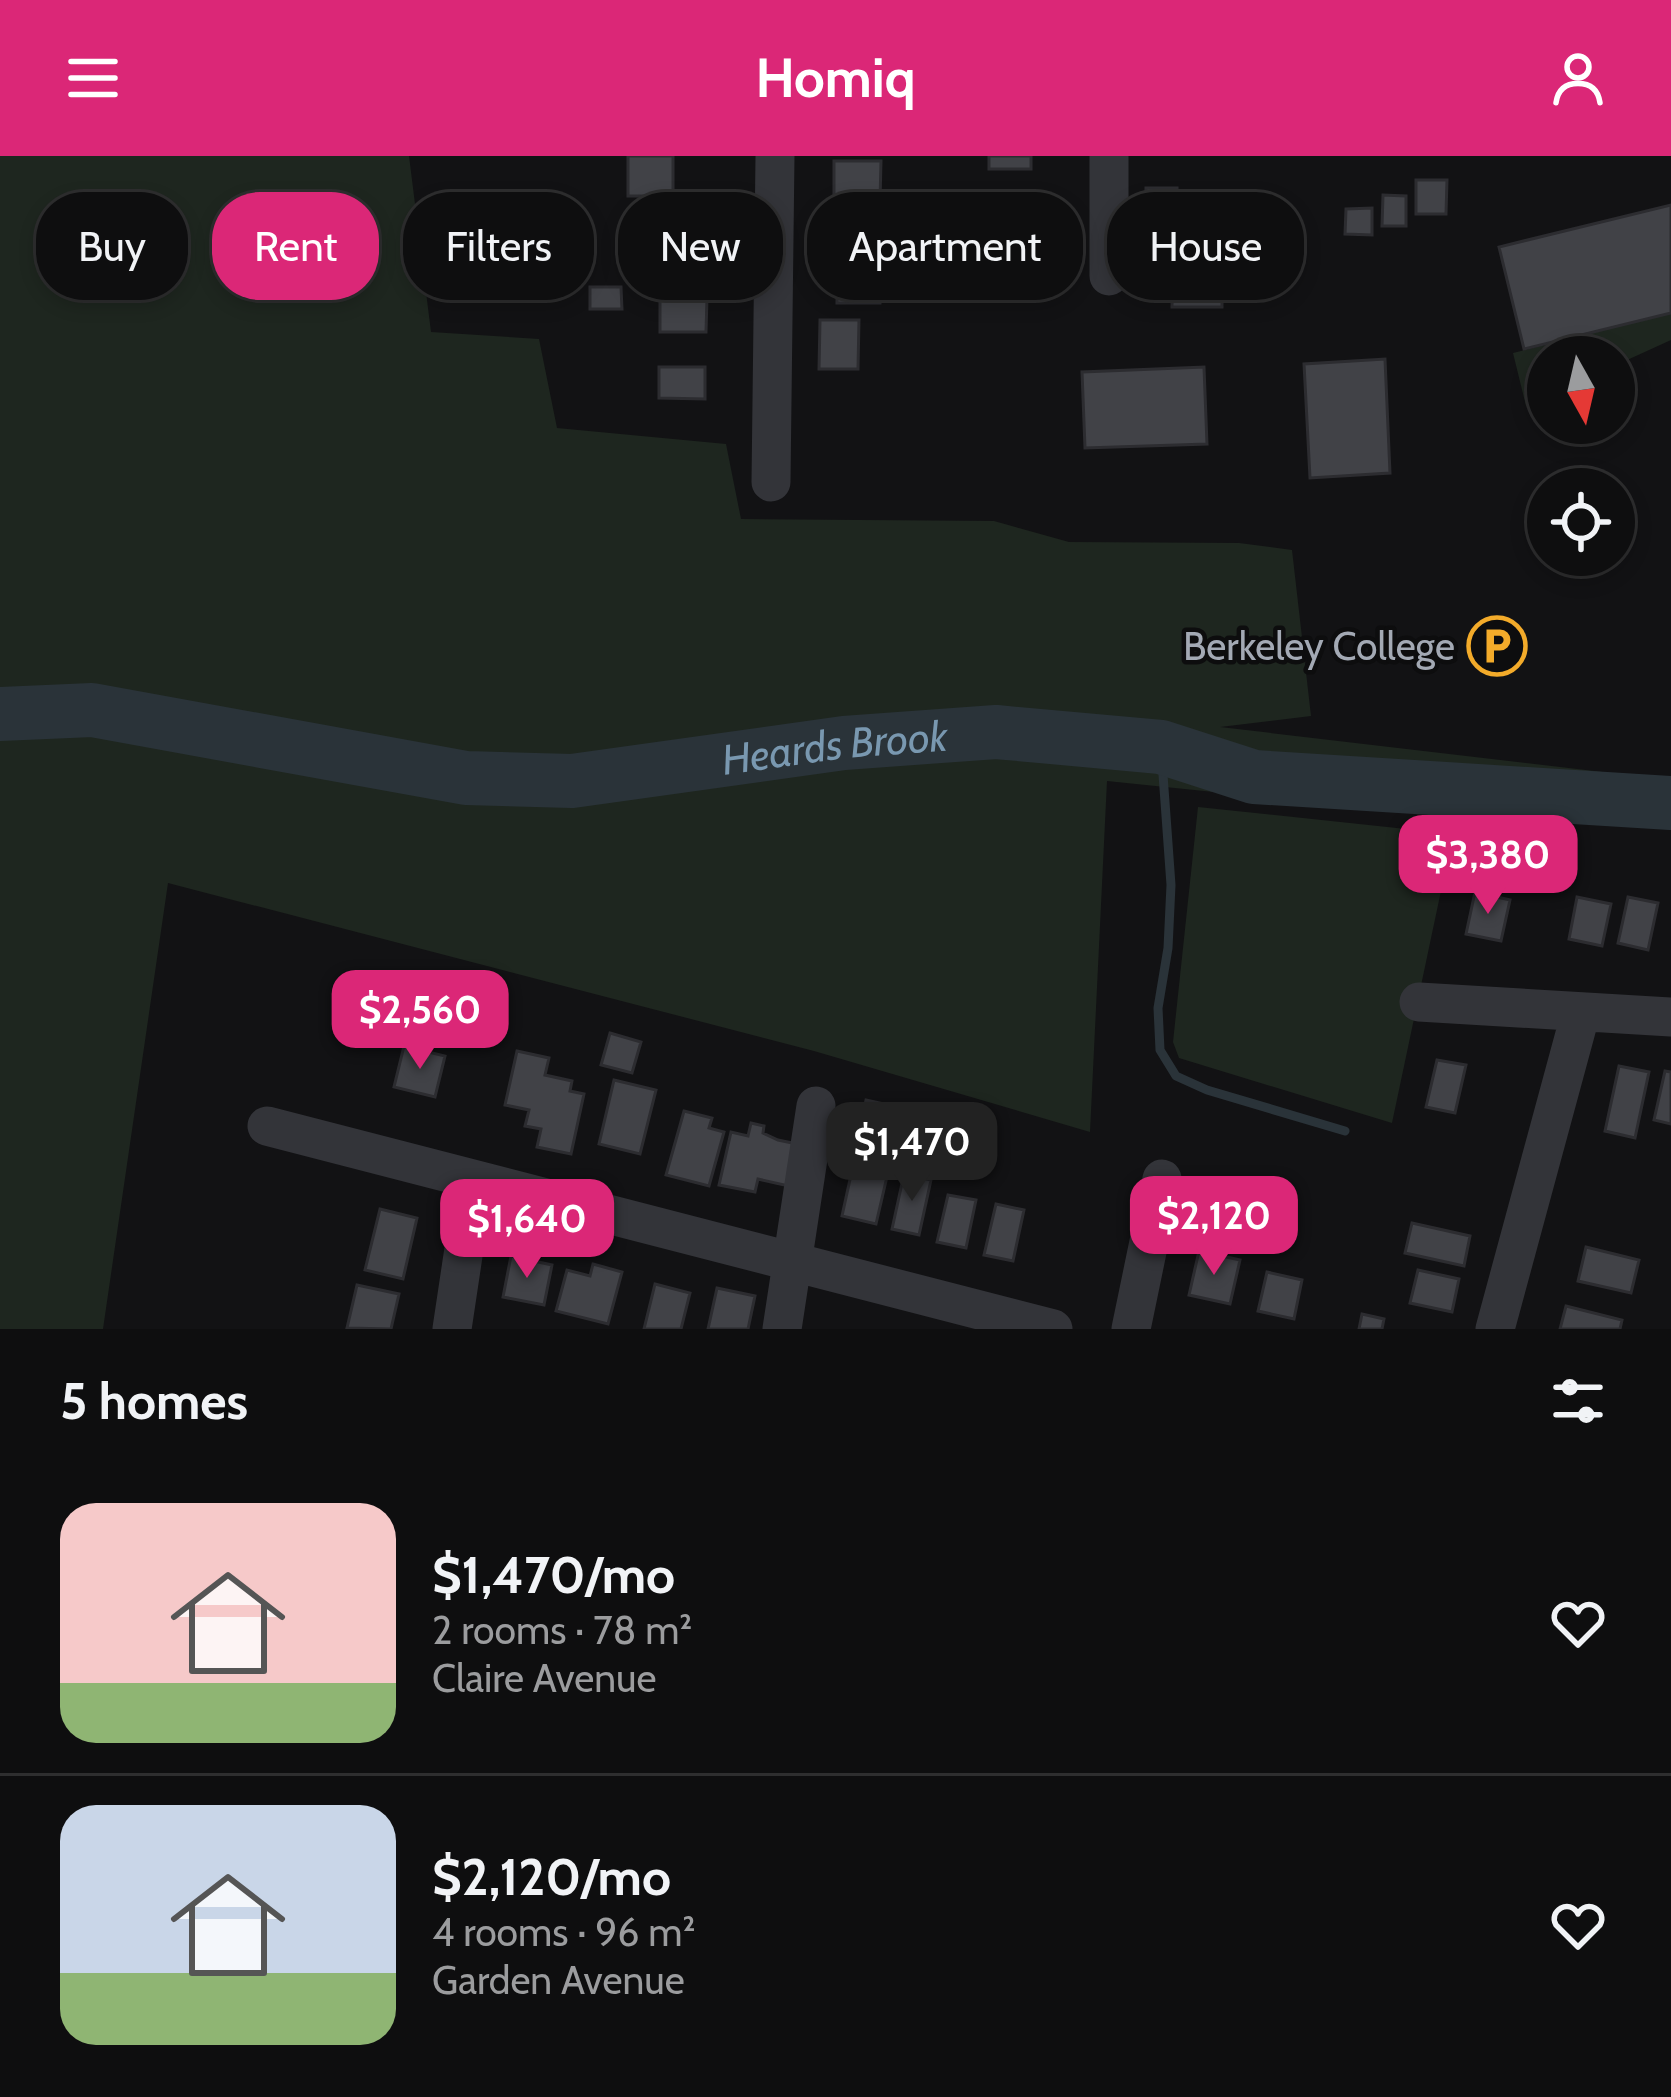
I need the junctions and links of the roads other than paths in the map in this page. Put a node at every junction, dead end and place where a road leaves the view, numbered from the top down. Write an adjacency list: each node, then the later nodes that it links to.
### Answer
1 (775, 156): 4 (street)
2 (1109, 156): 3 (street)
3 (1109, 192)
4 (771, 482)
5 (1419, 1002): 6 (street)
6 (1581, 1012): 7 (street); 17 (street)
7 (1671, 1017)
8 (815, 1106): 12 (street)
9 (267, 1126): 11 (street)
10 (1162, 1179): 16 (street)
11 (474, 1182): 12 (street); 13 (street)
12 (791, 1262): 14 (street); 15 (street)
13 (452, 1329)
14 (782, 1329)
15 (1053, 1329)
16 (1131, 1329)
17 (1495, 1329)

